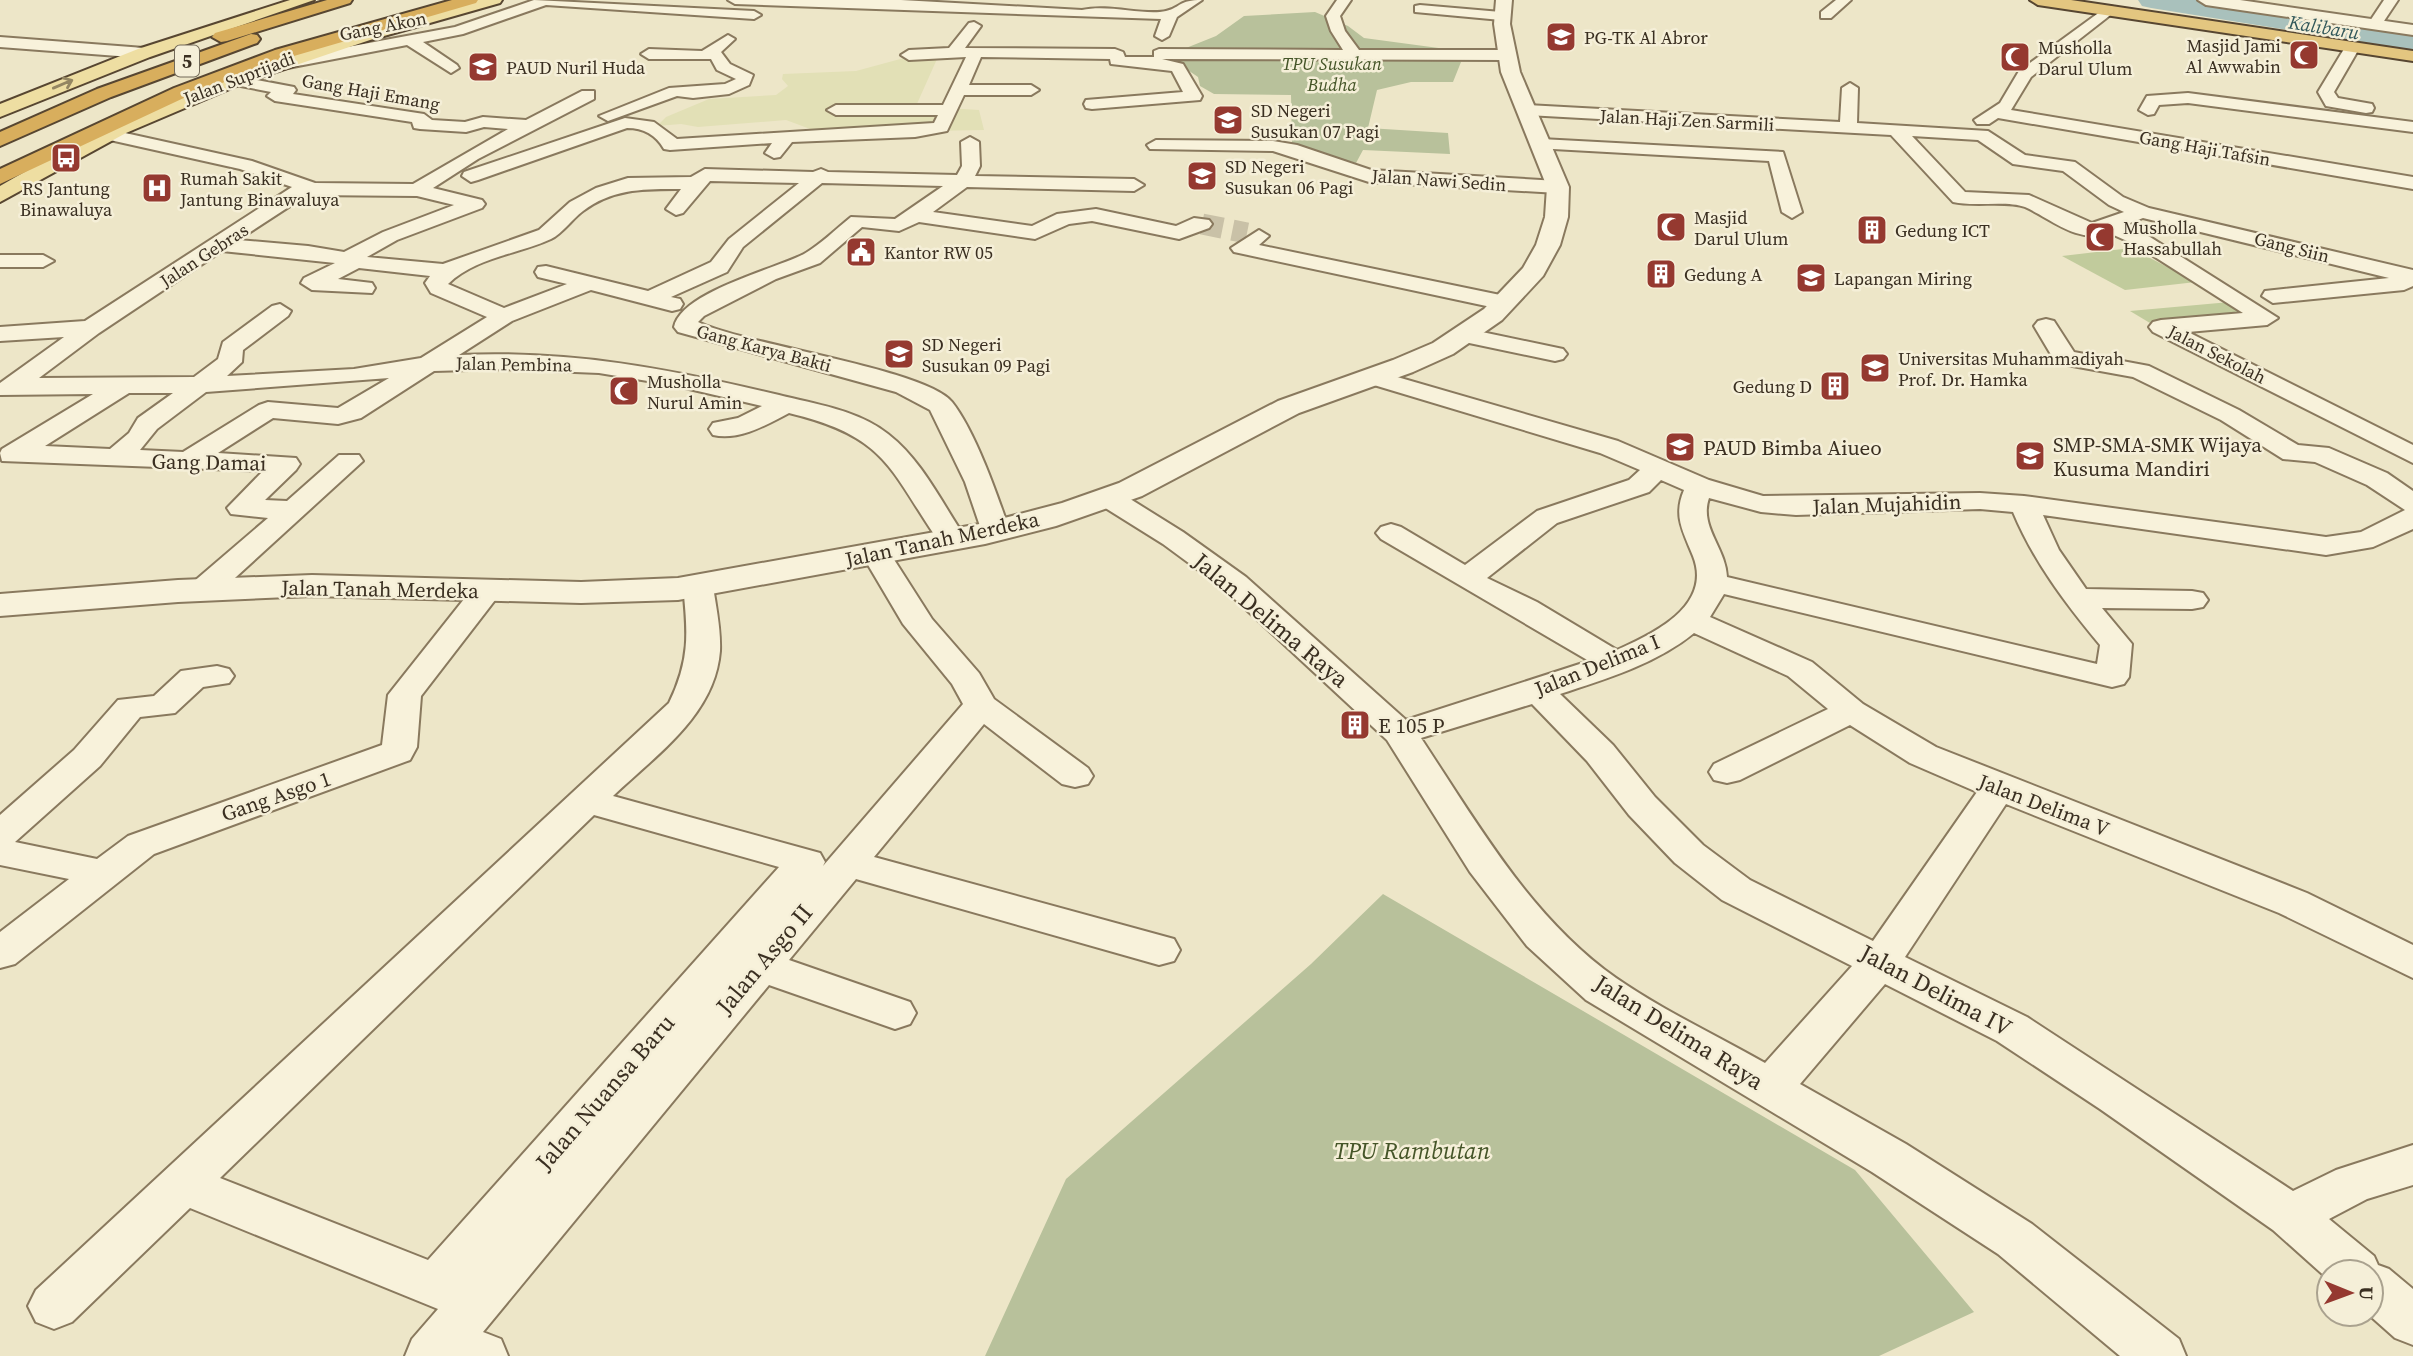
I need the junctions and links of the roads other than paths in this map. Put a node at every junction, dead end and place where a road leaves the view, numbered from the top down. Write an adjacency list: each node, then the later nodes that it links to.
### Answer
1 (306, 0): 40 (main road)
2 (344, 0): 73 (highway)
3 (422, 0): 87 (highway, 5)
4 (470, 0): 91 (highway)
5 (494, 0): 51 (main road, Jalan Suprijadi)
6 (547, 0): 27 (street); 38 (street, Gang Akon)
7 (735, 0): 19 (street)
8 (1014, 0): 24 (street)
9 (1117, 0): 22 (street)
10 (1195, 0): 28 (street)
11 (1344, 0): 46 (street)
12 (1429, 0): 23 (street)
13 (1844, 0): 29 (street)
14 (2038, 0): 25 (highway)
15 (2072, 0): 47 (highway)
16 (2206, 0): 31 (street)
17 (2391, 0): 31 (street)
18 (860, 1): 19 (street); 21 (street)
19 (769, 2): 27 (street)
20 (368, 4): 80 (highway, 5)
21 (930, 6): 24 (street); 30 (street)
22 (1091, 6): 26 (street); 28 (street)
23 (1502, 8): 49 (street, Jalan Tanah Merdeka)
24 (997, 10): 26 (street)
25 (2108, 10): 39 (highway); 66 (street)
26 (1028, 11): 33 (street)
27 (754, 15): 42 (street)
28 (1168, 15): 50 (street)
29 (1826, 15)
30 (914, 18)
31 (2375, 24): 34 (street)
32 (948, 26): 41 (street)
33 (1009, 26)
34 (2413, 30)
35 (0, 32): 37 (street)
36 (1076, 33): 45 (street)
37 (0, 41): 40 (street)
38 (411, 41): 51 (street, Gang Akon); 52 (street)
39 (2352, 47): 47 (highway); 67 (street)
40 (144, 52): 64 (main road, one-way to 40)
41 (954, 52): 44 (street); 48 (street)
42 (711, 53): 43 (street); 68 (street)
43 (649, 54)
44 (975, 54): 45 (street); 55 (street)
45 (1073, 54): 50 (street)
46 (1354, 54): 49 (street); 50 (street)
47 (2413, 54)
48 (909, 55)
49 (1508, 55): 62 (street, Jalan Tanah Merdeka)
50 (1158, 58): 65 (street)
51 (262, 68): 53 (main road, Jalan Suprijadi)
52 (451, 68)
53 (231, 80): 70 (street, Gang Haji Emang); 76 (main road, Jalan Suprijadi)
54 (1850, 88): 71 (street)
55 (961, 90): 56 (street); 61 (street)
56 (1031, 90)
57 (588, 95): 59 (street)
58 (1092, 104): 65 (street)
59 (563, 110): 68 (street); 70 (street)
60 (836, 110): 61 (street)
61 (949, 110): 79 (street)
62 (1527, 110): 71 (street, Jalan Haji Zen Sarmili); 83 (street, Jalan Tanah Merdeka)
63 (2148, 110): 72 (street)
64 (0, 111)
65 (1168, 112): 85 (street)
66 (1998, 113): 77 (street); 78 (street, Gang Haji Tafsin)
67 (2413, 114)
68 (607, 116): 69 (street)
69 (633, 122): 84 (street); 98 (street)
70 (530, 126): 98 (street)
71 (1849, 127): 74 (street, Jalan Haji Zen Sarmili)
72 (2413, 127)
73 (0, 131)
74 (1897, 131): 77 (street, Jalan Haji Zen Sarmili); 106 (street)
75 (2221, 133): 78 (street); 82 (street); 86 (street)
76 (107, 134): 97 (street); 99 (main road, Jalan Suprijadi)
77 (1982, 135): 102 (street, Gang Siin)
78 (2127, 135): 86 (street, Gang Haji Tafsin)
79 (787, 137): 84 (street); 89 (street)
80 (0, 141)
81 (970, 142): 93 (street)
82 (2287, 143)
83 (1541, 144): 96 (street, Jalan Tanah Merdeka); 101 (street)
84 (670, 145): 95 (street)
85 (1156, 145): 88 (street); 96 (street, Jalan Nawi Sedin)
86 (2208, 149): 94 (street, Gang Haji Tafsin)
87 (0, 167)
88 (1142, 174): 93 (street); 104 (street)
89 (757, 175): 90 (street); 92 (street)
90 (821, 176): 93 (street); 115 (street)
91 (0, 177)
92 (700, 179): 95 (street); 100 (street)
93 (963, 181): 103 (street, Gang Karya Bakti)
94 (2413, 183)
95 (628, 184): 112 (street)
96 (1558, 187): 119 (street, Jalan Tanah Merdeka)
97 (304, 189): 98 (street); 108 (street, Jalan Gebras)
98 (420, 189): 109 (street)
99 (0, 195)
100 (676, 209)
101 (1792, 212)
102 (2142, 212): 106 (street); 114 (street, Gang Siin)
103 (916, 215): 104 (street); 148 (street, Gang Karya Bakti)
104 (1095, 215): 105 (street)
105 (1202, 224)
106 (2107, 224): 128 (street, Jalan Sekolah)
107 (1247, 233): 119 (street)
108 (219, 245): 109 (street); 123 (street, Jalan Gebras)
109 (353, 259): 112 (street); 117 (street)
110 (0, 261): 111 (street)
111 (43, 261)
112 (446, 271): 121 (street)
113 (546, 272): 115 (street)
114 (2413, 276)
115 (592, 282): 121 (street)
116 (2413, 282): 118 (street)
117 (364, 288)
118 (2273, 296)
119 (1505, 303): 125 (street, Jalan Tanah Merdeka)
120 (280, 311): 130 (street)
121 (505, 316): 127 (street)
122 (2046, 326): 131 (street)
123 (91, 328): 124 (street); 133 (street, Jalan Gebras)
124 (0, 334)
125 (1463, 335): 126 (street); 129 (street, Jalan Tanah Merdeka)
126 (1555, 354)
127 (430, 364): 130 (street, Jalan Pembina); 134 (street, Jalan Pembina); 139 (street)
128 (2241, 366): 131 (street); 137 (street, Jalan Sekolah)
129 (1373, 377): 141 (street, Jalan Mujahidin); 143 (street, Jalan Tanah Merdeka)
130 (202, 384): 132 (street, Jalan Pembina); 136 (street)
131 (2168, 385): 145 (street)
132 (120, 388): 133 (street, Jalan Pembina); 138 (street)
133 (8, 389)
134 (785, 405): 135 (street); 150 (street, Jalan Pembina)
135 (722, 429)
136 (122, 451)
137 (2413, 455)
138 (8, 458): 139 (street, Gang Damai)
139 (187, 461): 146 (street, Gang Damai)
140 (349, 461): 146 (street)
141 (1659, 467): 142 (street, Jalan Mujahidin); 152 (street)
142 (1699, 486): 144 (street, Jalan Mujahidin); 153 (street)
143 (1110, 498): 148 (street, Jalan Tanah Merdeka); 166 (street, Jalan Delima Raya)
144 (2024, 504): 147 (street, Jalan Mujahidin); 157 (street)
145 (2413, 504)
146 (294, 510): 155 (street)
147 (2413, 517)
148 (995, 529): 150 (street, Jalan Tanah Merdeka)
149 (1391, 533): 152 (street)
150 (952, 540): 151 (street, Jalan Tanah Merdeka)
151 (876, 553): 154 (street, Jalan Tanah Merdeka); 164 (street)
152 (1465, 579): 161 (street)
153 (1712, 582): 157 (street); 160 (street, Jalan Delima I)
154 (698, 586): 156 (street, Jalan Tanah Merdeka); 170 (street)
155 (202, 591): 156 (street, Jalan Tanah Merdeka); 159 (street, Jalan Tanah Merdeka)
156 (486, 591): 174 (street, Gang Asgo 1)
157 (2077, 598): 158 (street)
158 (2192, 600)
159 (0, 605)
160 (1690, 620): 161 (street, Jalan Delima I); 165 (street, Jalan Delima V)
161 (1613, 662): 163 (street, Jalan Delima I)
162 (217, 676): 171 (street)
163 (1537, 690): 166 (street, Jalan Delima I); 177 (street, Jalan Delima IV)
164 (981, 705): 168 (street); 173 (street, Jalan Asgo II)
165 (1851, 711): 167 (street); 169 (street, Jalan Delima V)
166 (1401, 733): 181 (street, Jalan Delima Raya)
167 (1727, 772)
168 (1075, 776)
169 (1999, 788): 177 (street); 178 (street, Jalan Delima V)
170 (589, 802): 183 (street); 183 (street, Jalan Nuansa Baru)
171 (0, 835)
172 (0, 852): 174 (street)
173 (846, 863): 175 (street); 179 (street, Jalan Asgo II)
174 (102, 873): 176 (street, Gang Asgo 1)
175 (1159, 950)
176 (0, 953)
177 (1881, 961): 181 (street); 184 (street, Jalan Delima IV)
178 (2413, 963)
179 (758, 965): 180 (street); 189 (street, Jalan Asgo II)
180 (895, 1013)
181 (1770, 1088): 190 (street, Jalan Delima Raya)
182 (2413, 1165): 184 (street)
183 (183, 1184): 187 (street)
184 (2290, 1216): 185 (street, Jalan Delima IV)
185 (2340, 1258)
186 (2385, 1297): 188 (street)
187 (54, 1306)
188 (2413, 1321)
189 (452, 1351)
190 (2160, 1356)

